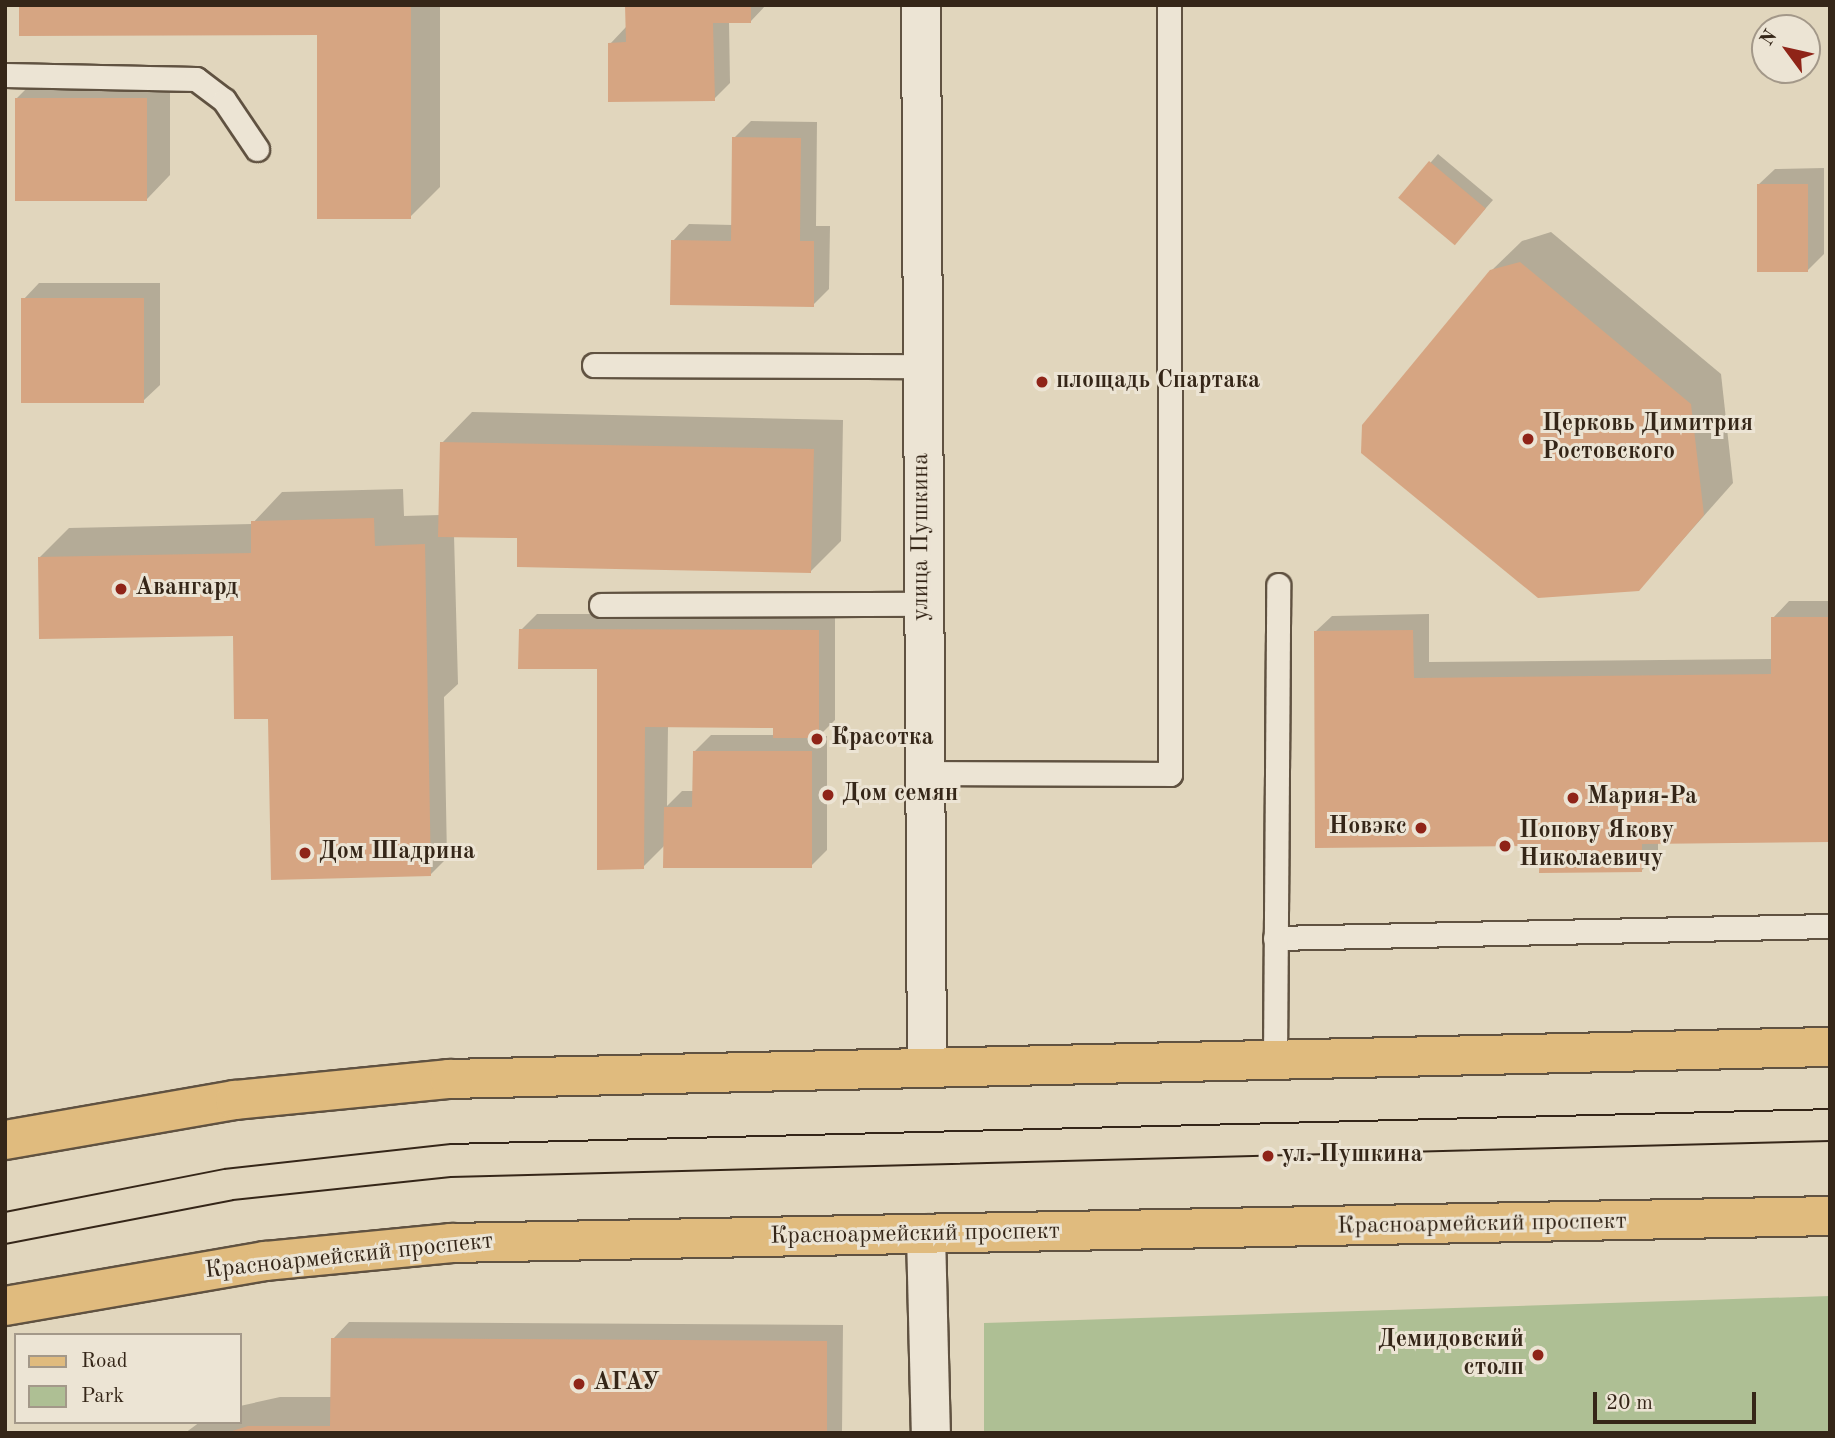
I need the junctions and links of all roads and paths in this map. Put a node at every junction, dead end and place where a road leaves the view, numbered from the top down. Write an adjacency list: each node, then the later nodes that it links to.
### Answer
1 (921, 5): 6 (street, улица Пушкина)
2 (1169, 5): 10 (lane)
3 (5, 75): 4 (lane)
4 (257, 149)
5 (594, 365): 6 (lane)
6 (921, 366): 8 (street, улица Пушкина)
7 (1278, 585): 12 (lane)
8 (922, 604): 9 (lane); 10 (street, улица Пушкина)
9 (601, 605)
10 (924, 773): 15 (street, улица Пушкина)
11 (1830, 926): 12 (lane)
12 (1275, 938): 14 (lane)
13 (1830, 1047): 14 (main road)
14 (1275, 1059): 15 (main road)
15 (927, 1068): 16 (main road)
16 (5, 1140)
17 (1830, 1216): 18 (main road, Красноармейский проспект)
18 (926, 1234): 19 (main road, Красноармейский проспект); 20 (street)
19 (5, 1306)
20 (931, 1433)

